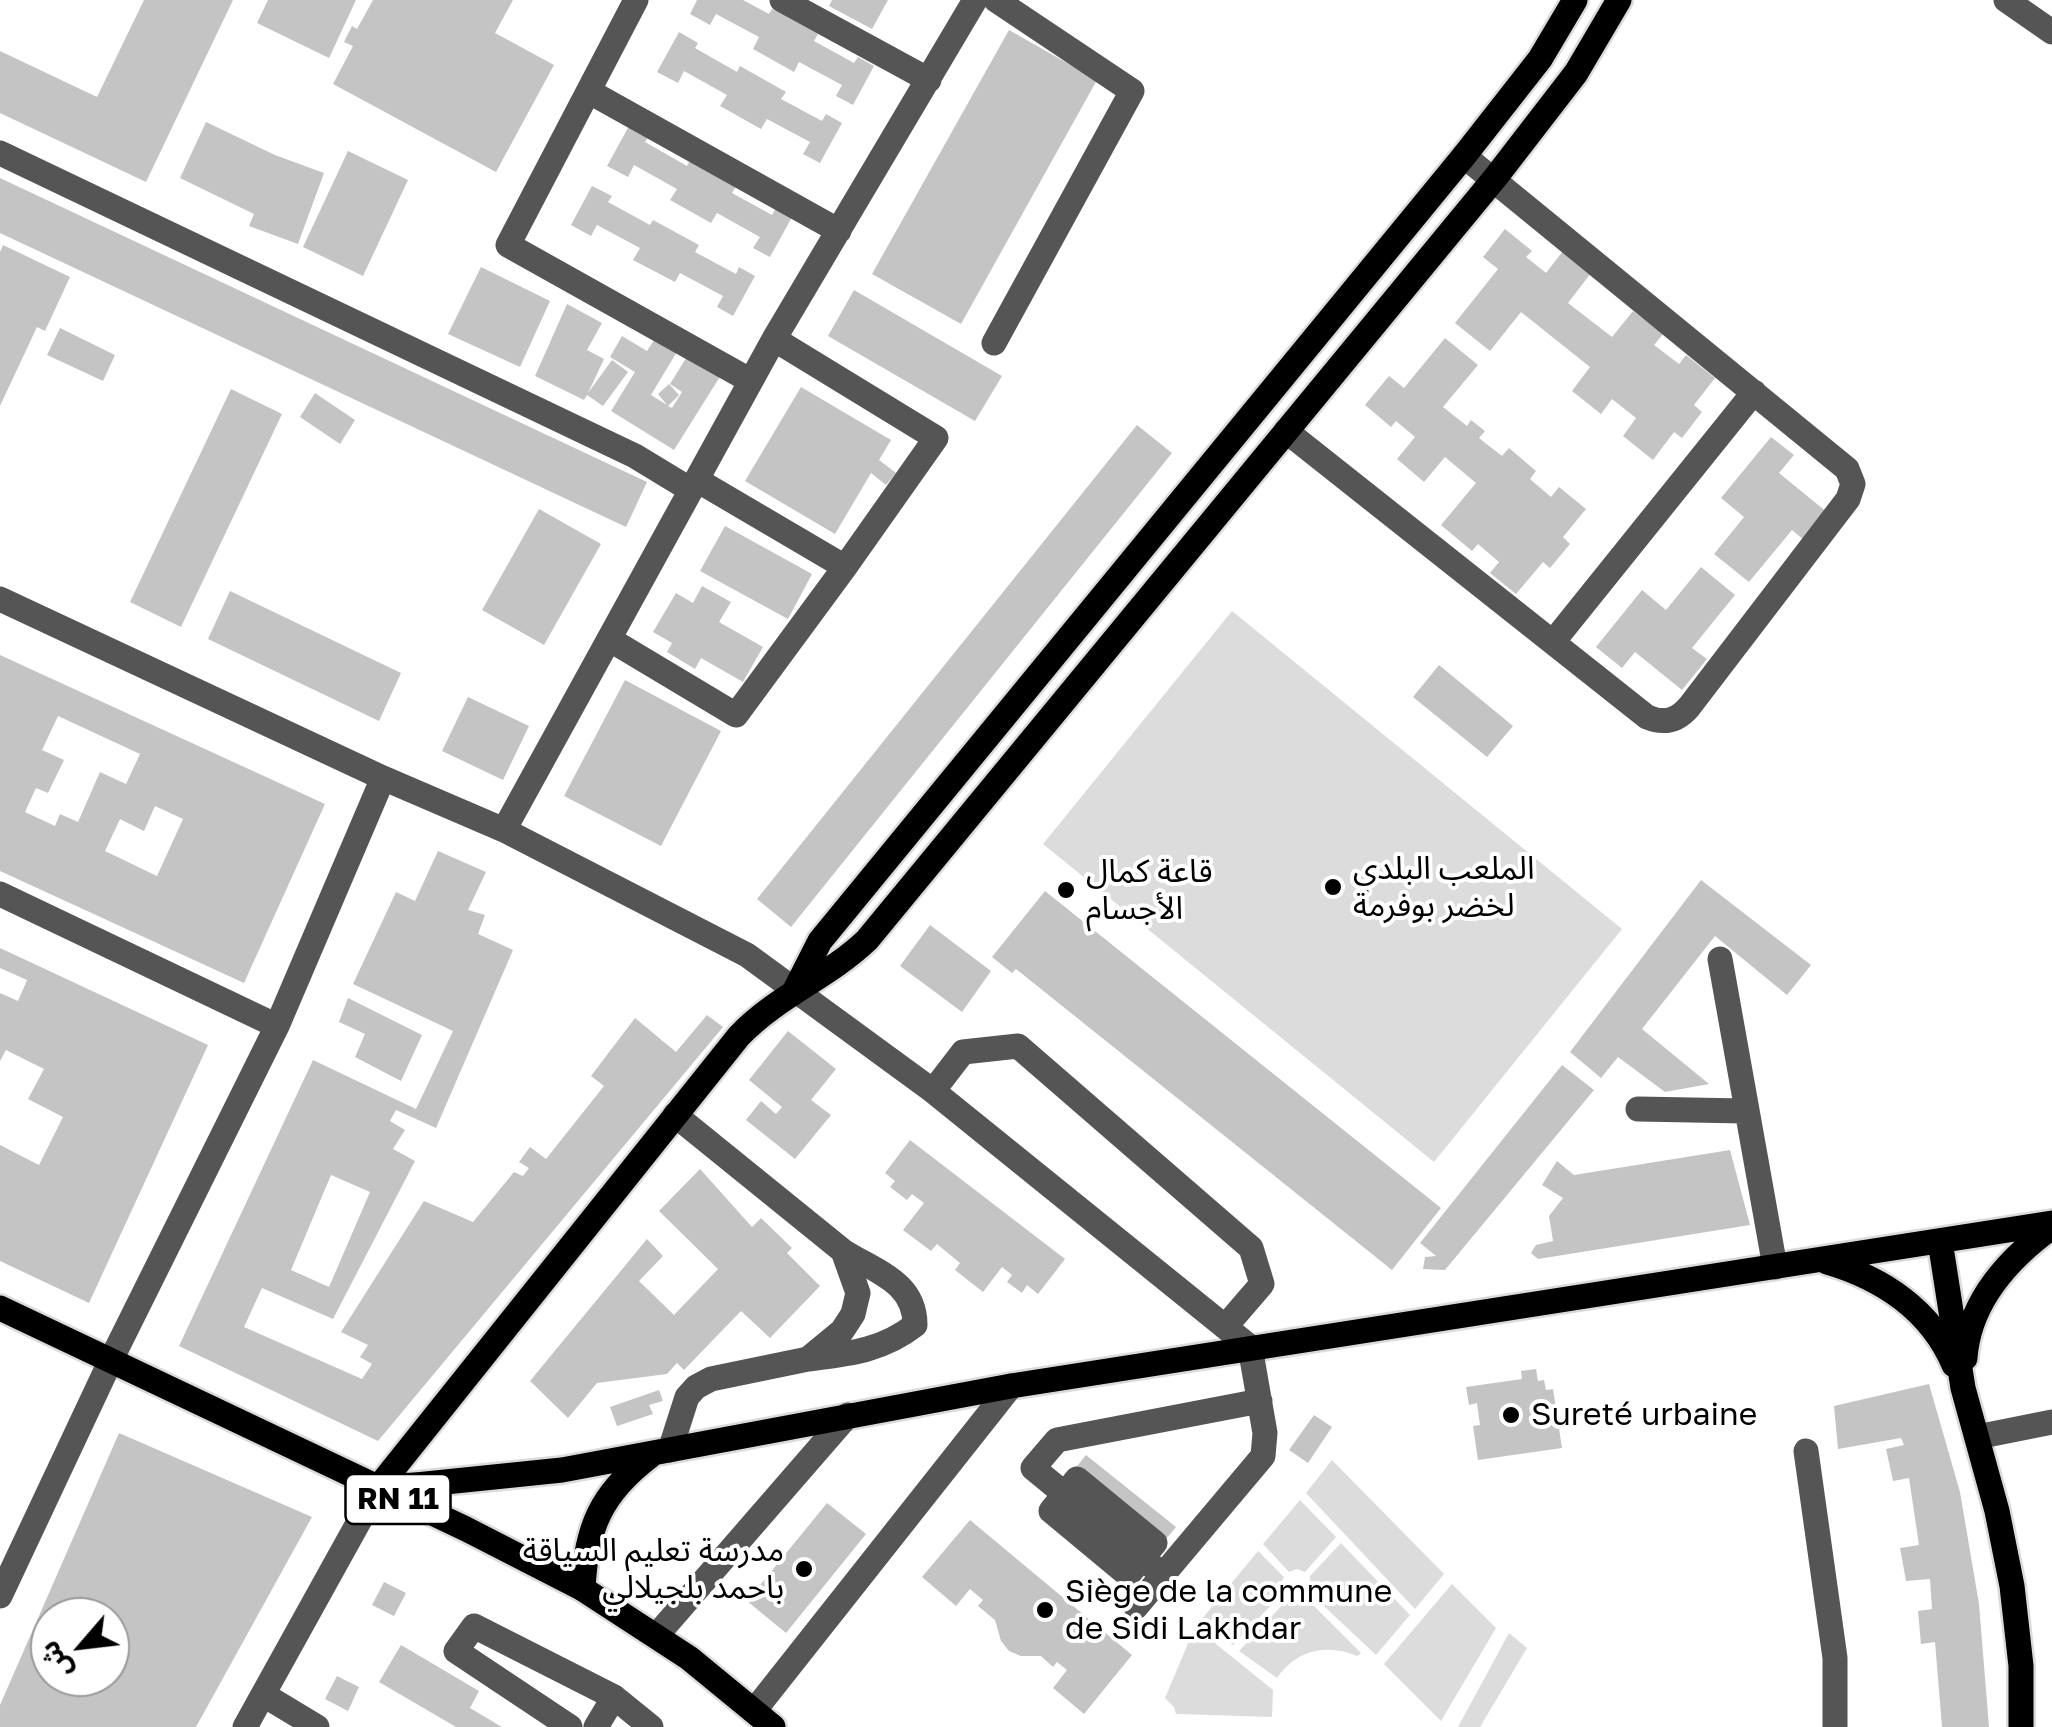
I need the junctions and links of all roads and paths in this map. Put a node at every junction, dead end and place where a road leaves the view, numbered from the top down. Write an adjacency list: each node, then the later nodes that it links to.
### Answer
1 (636, 0): 10 (street)
2 (782, 0): 9 (street)
3 (976, 0): 9 (street)
4 (996, 0): 16 (street)
5 (1575, 0): 12 (main road)
6 (1619, 0): 13 (main road)
7 (2006, 0): 8 (street)
8 (2052, 32)
9 (929, 80): 14 (street)
10 (590, 92): 14 (street); 17 (street)
11 (0, 153): 20 (street)
12 (1464, 156): 13 (street); 29 (main road)
13 (1495, 178): 18 (street); 19 (main road)
14 (839, 231): 15 (street)
15 (774, 340): 17 (street); 21 (street)
16 (994, 343)
17 (752, 381): 20 (street)
18 (1754, 392): 24 (street); 24 (street)
19 (1286, 432): 24 (street); 29 (main road)
20 (694, 485): 21 (street); 23 (street)
21 (845, 567): 23 (street)
22 (0, 600): 25 (street)
23 (609, 639): 26 (street)
24 (1553, 642)
25 (383, 778): 26 (street); 30 (street)
26 (504, 830): 29 (street)
27 (0, 894): 30 (street)
28 (1720, 959): 33 (street)
29 (796, 988): 31 (street); 34 (main road)
30 (277, 1026): 44 (street)
31 (934, 1091): 41 (street); 41 (street)
32 (1638, 1110): 33 (street)
33 (1744, 1111): 39 (street)
34 (675, 1116): 37 (street); 53 (main road)
35 (2052, 1225): 36 (main road); 46 (main road)
36 (1940, 1241): 38 (main road); 46 (main road)
37 (843, 1251): 43 (street); 43 (street)
38 (1821, 1260): 39 (main road); 46 (main road)
39 (1775, 1268): 42 (main road)
40 (0, 1308): 44 (main road, RN 11)
41 (1226, 1327): 42 (street)
42 (1250, 1347): 45 (main road); 47 (street)
43 (808, 1359): 51 (street)
44 (110, 1362): 53 (main road, RN 11); 58 (street)
45 (1011, 1386): 48 (main road); 63 (street)
46 (1963, 1388): 50 (main road)
47 (1260, 1401): 54 (street); 56 (street)
48 (848, 1414): 51 (main road); 60 (street)
49 (2052, 1422): 50 (street)
50 (1976, 1437): 70 (main road)
51 (662, 1451): 53 (main road); 57 (main road)
52 (1806, 1452): 69 (street)
53 (377, 1489): 57 (main road, RN 11); 61 (street)
54 (1065, 1494): 55 (street); 55 (street)
55 (1142, 1558): 56 (street)
56 (1163, 1575): 59 (street)
57 (583, 1589): 60 (main road, RN 11)
58 (0, 1596)
59 (1136, 1607)
60 (657, 1635): 63 (main road, RN 11)
61 (264, 1695): 64 (street); 65 (street)
62 (614, 1697): 66 (street); 67 (street); 68 (street)
63 (763, 1719)
64 (245, 1727)
65 (317, 1727)
66 (570, 1727)
67 (596, 1727)
68 (651, 1727)
69 (1835, 1727)
70 (2021, 1727)

